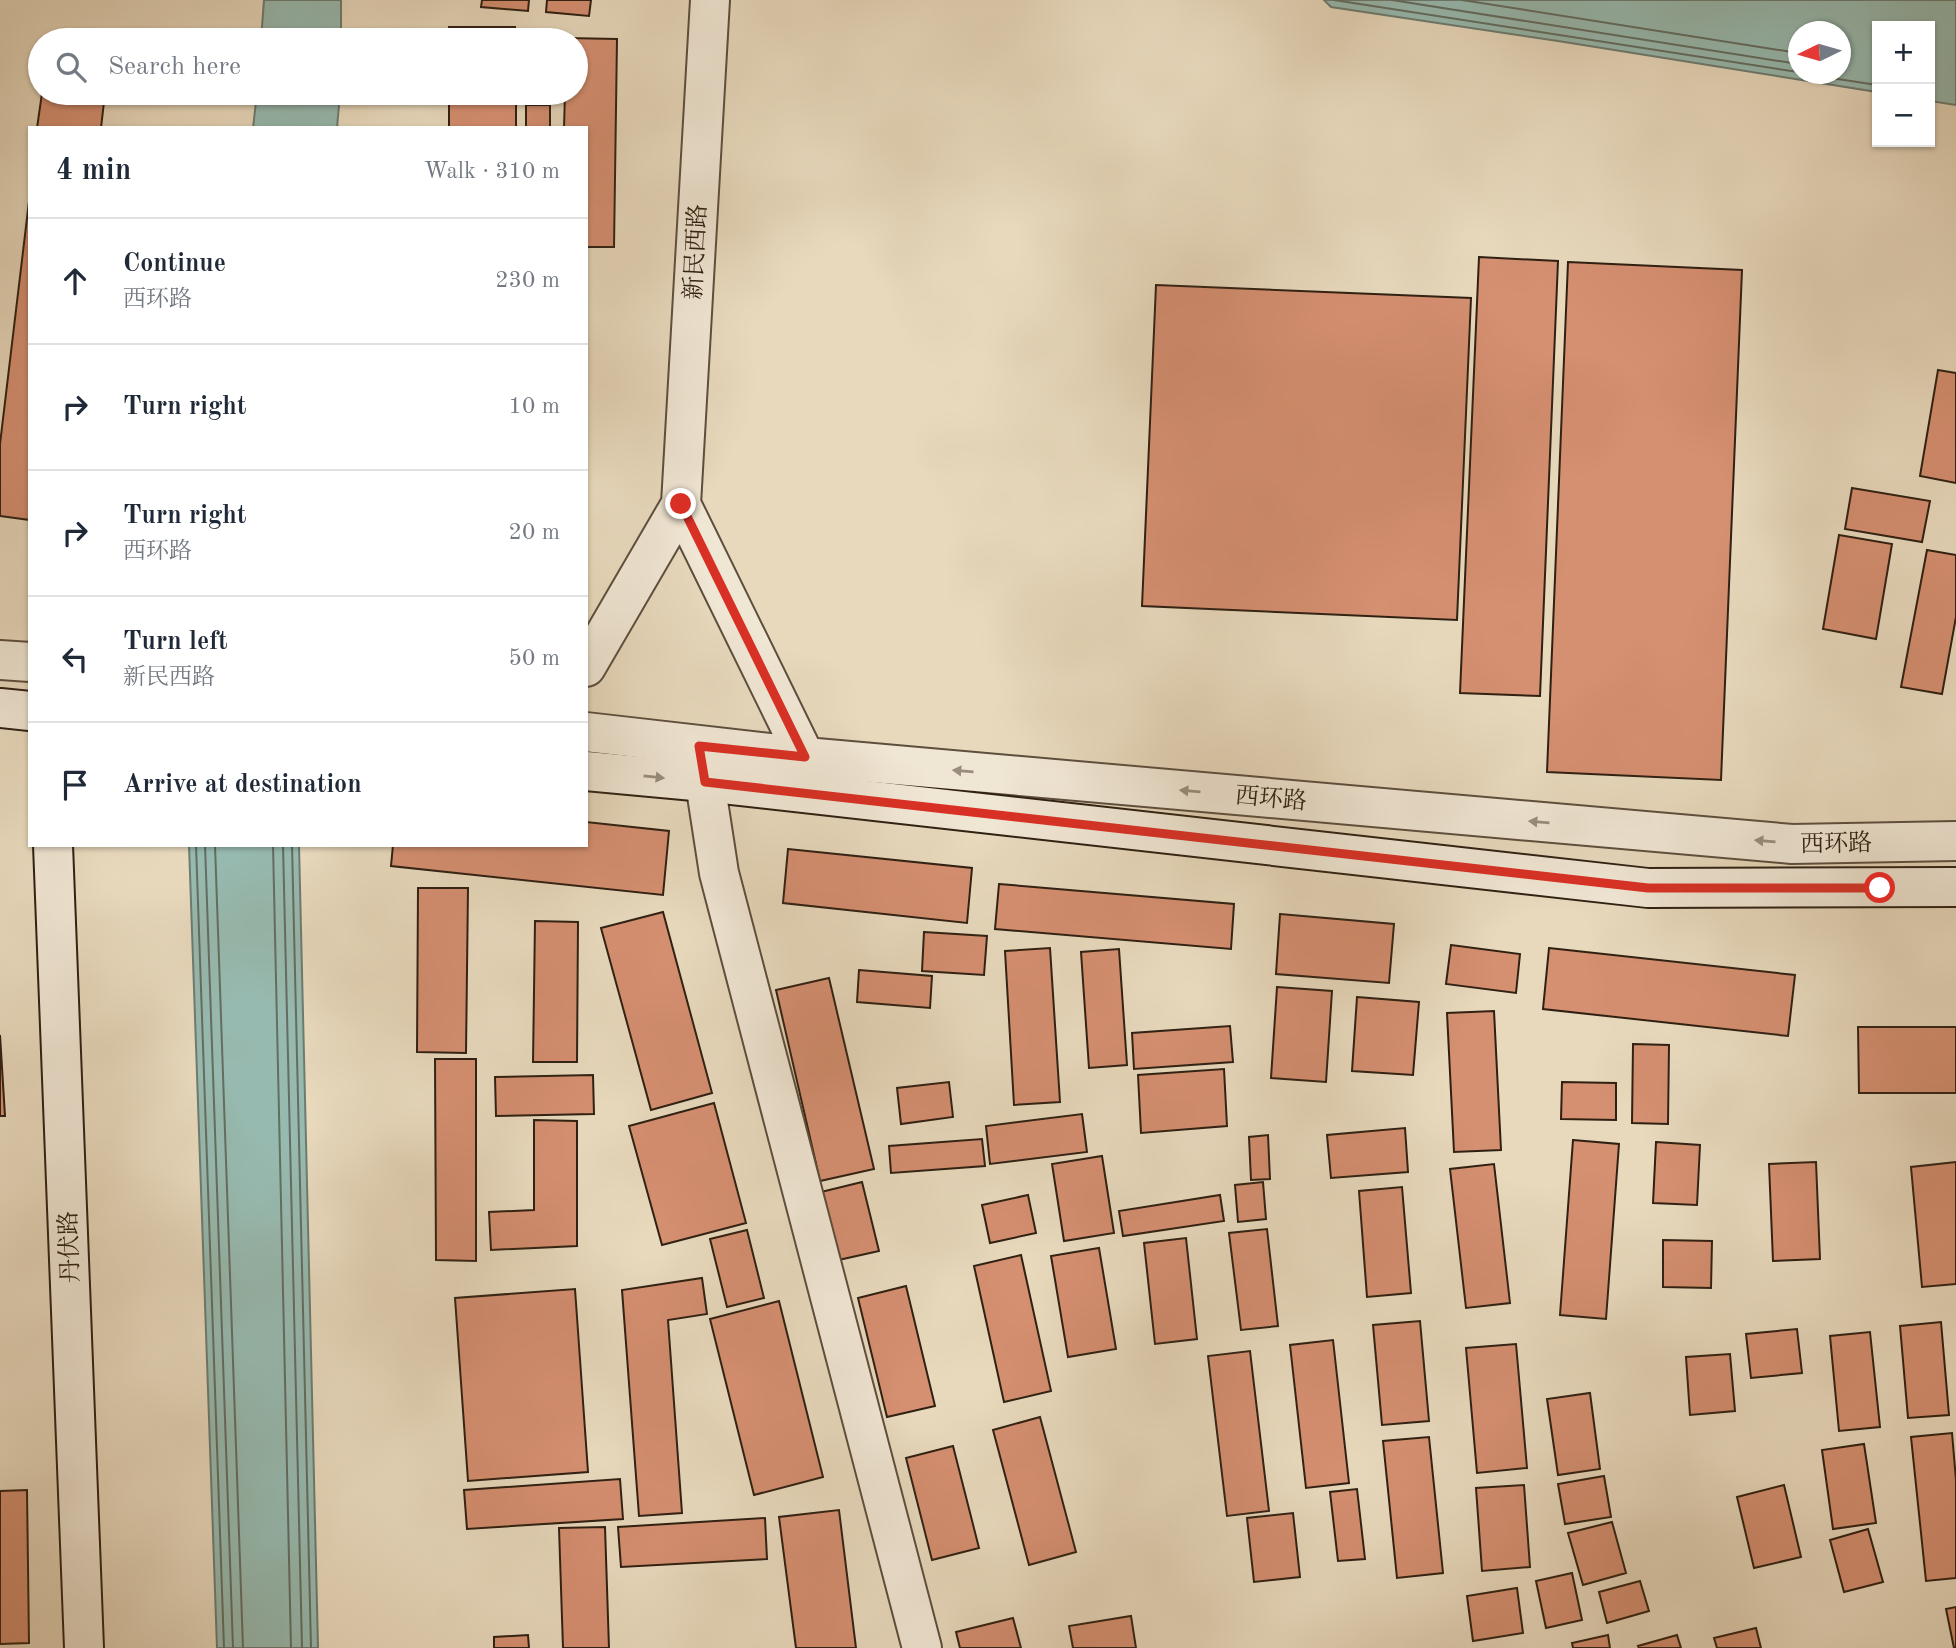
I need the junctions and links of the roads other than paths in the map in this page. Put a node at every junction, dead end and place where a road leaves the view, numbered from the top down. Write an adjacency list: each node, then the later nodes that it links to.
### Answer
1 (710, 0): 2 (street, 新民西路)
2 (681, 504): 5 (street, 新民西路); 9 (street, 新民西路)
3 (0, 660): 4 (street)
4 (28, 662)
5 (588, 664)
6 (0, 708): 7 (street)
7 (28, 711)
8 (588, 733): 10 (street, 西环路)
9 (805, 757): 10 (street, 西环路); 12 (street, 西环路, one-way to 9)
10 (702, 764): 11 (street, 西环路, one-way to 10); 15 (street, 西环路); 18 (street)
11 (588, 771)
12 (1956, 841)
13 (53, 847): 17 (street, 丹伏路)
14 (1956, 887): 15 (street, 西环路)
15 (1880, 888): 16 (street)
16 (1956, 902)
17 (84, 1648)
18 (922, 1648)

